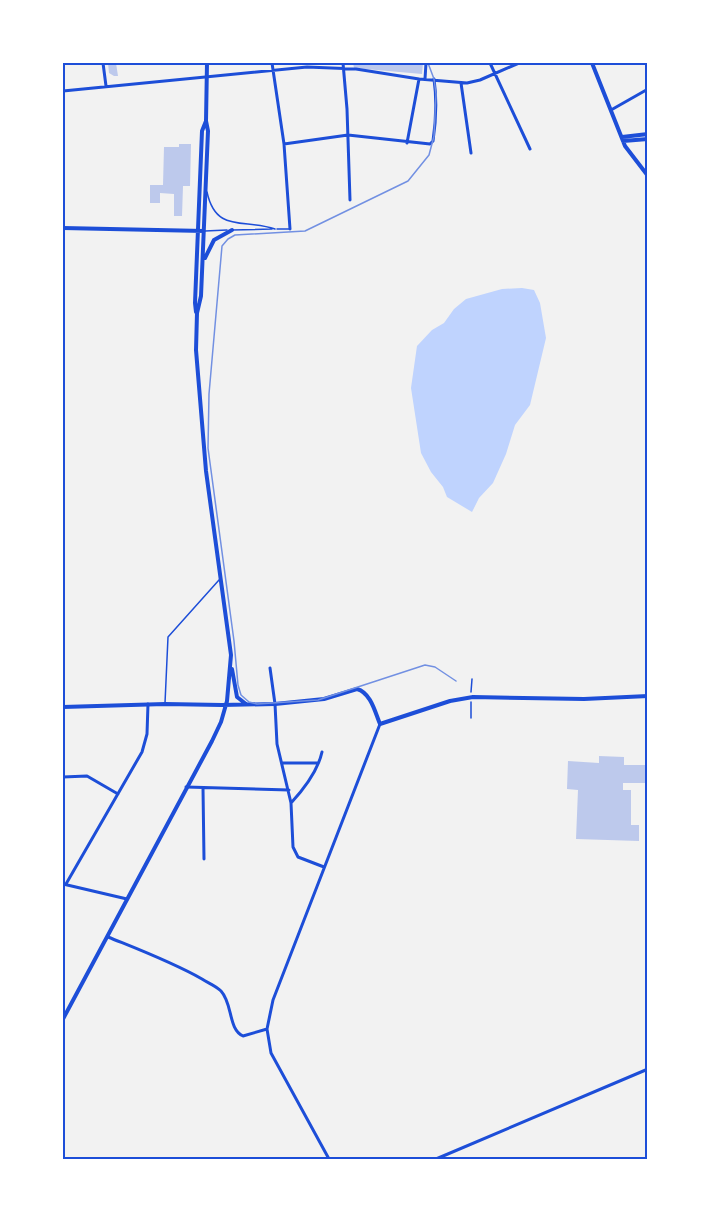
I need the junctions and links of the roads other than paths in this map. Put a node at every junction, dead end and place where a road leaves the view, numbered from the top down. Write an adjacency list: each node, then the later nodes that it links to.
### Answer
1 (103, 63): 17 (street)
2 (207, 63): 12 (street)
3 (272, 63): 10 (street)
4 (343, 63): 9 (street)
5 (426, 63): 14 (street)
6 (490, 63): 11 (street)
7 (519, 63): 11 (street)
8 (592, 63): 20 (street)
9 (343, 68): 10 (street); 13 (street); 23 (street)
10 (273, 69): 12 (street); 27 (street)
11 (495, 74): 16 (street); 28 (street)
12 (208, 78): 17 (street); 21 (street)
13 (419, 79): 14 (street); 26 (street)
14 (425, 79): 15 (street)
15 (434, 79): 16 (street); 26 (street)
16 (461, 83): 29 (street)
17 (106, 86): 19 (street)
18 (648, 89): 20 (street)
19 (63, 91)
20 (611, 110): 24 (street)
21 (206, 121): 31 (street); 36 (street)
22 (648, 134): 24 (street)
23 (348, 135): 26 (street); 27 (street); 32 (street)
24 (623, 139): 25 (street); 30 (street)
25 (648, 139)
26 (407, 143)
27 (284, 144): 35 (street)
28 (530, 149)
29 (471, 153)
30 (648, 176)
31 (206, 185): 34 (lane); 38 (street)
32 (350, 200)
33 (63, 228): 36 (street)
34 (275, 229): 35 (lane); 37 (lane)
35 (290, 229)
36 (197, 230): 38 (street); 40 (street)
37 (232, 230): 38 (lane); 39 (street)
38 (204, 231): 39 (street)
39 (203, 263): 40 (street)
40 (196, 313): 41 (street)
41 (221, 577): 42 (street); 46 (lane)
42 (230, 653): 48 (street); 49 (street)
43 (270, 668): 47 (street)
44 (648, 696): 51 (street)
45 (148, 704): 46 (street); 50 (street); 59 (street)
46 (165, 704): 48 (street)
47 (275, 704): 49 (street); 51 (street); 53 (street)
48 (226, 705): 49 (street); 56 (street)
49 (247, 705)
50 (63, 707)
51 (380, 724): 62 (street)
52 (322, 752): 54 (street)
53 (282, 763): 54 (street); 58 (street)
54 (318, 763): 60 (street)
55 (63, 777): 59 (street)
56 (186, 788): 57 (street); 64 (street)
57 (203, 788): 58 (street); 61 (street)
58 (289, 790): 60 (street)
59 (118, 794): 63 (street)
60 (291, 803): 62 (street)
61 (204, 858)
62 (324, 867): 67 (street)
63 (65, 884): 64 (street)
64 (129, 899): 65 (street)
65 (108, 937): 66 (street); 67 (street)
66 (63, 1019)
67 (267, 1029): 69 (street)
68 (648, 1069): 70 (street)
69 (329, 1159)
70 (436, 1159)

